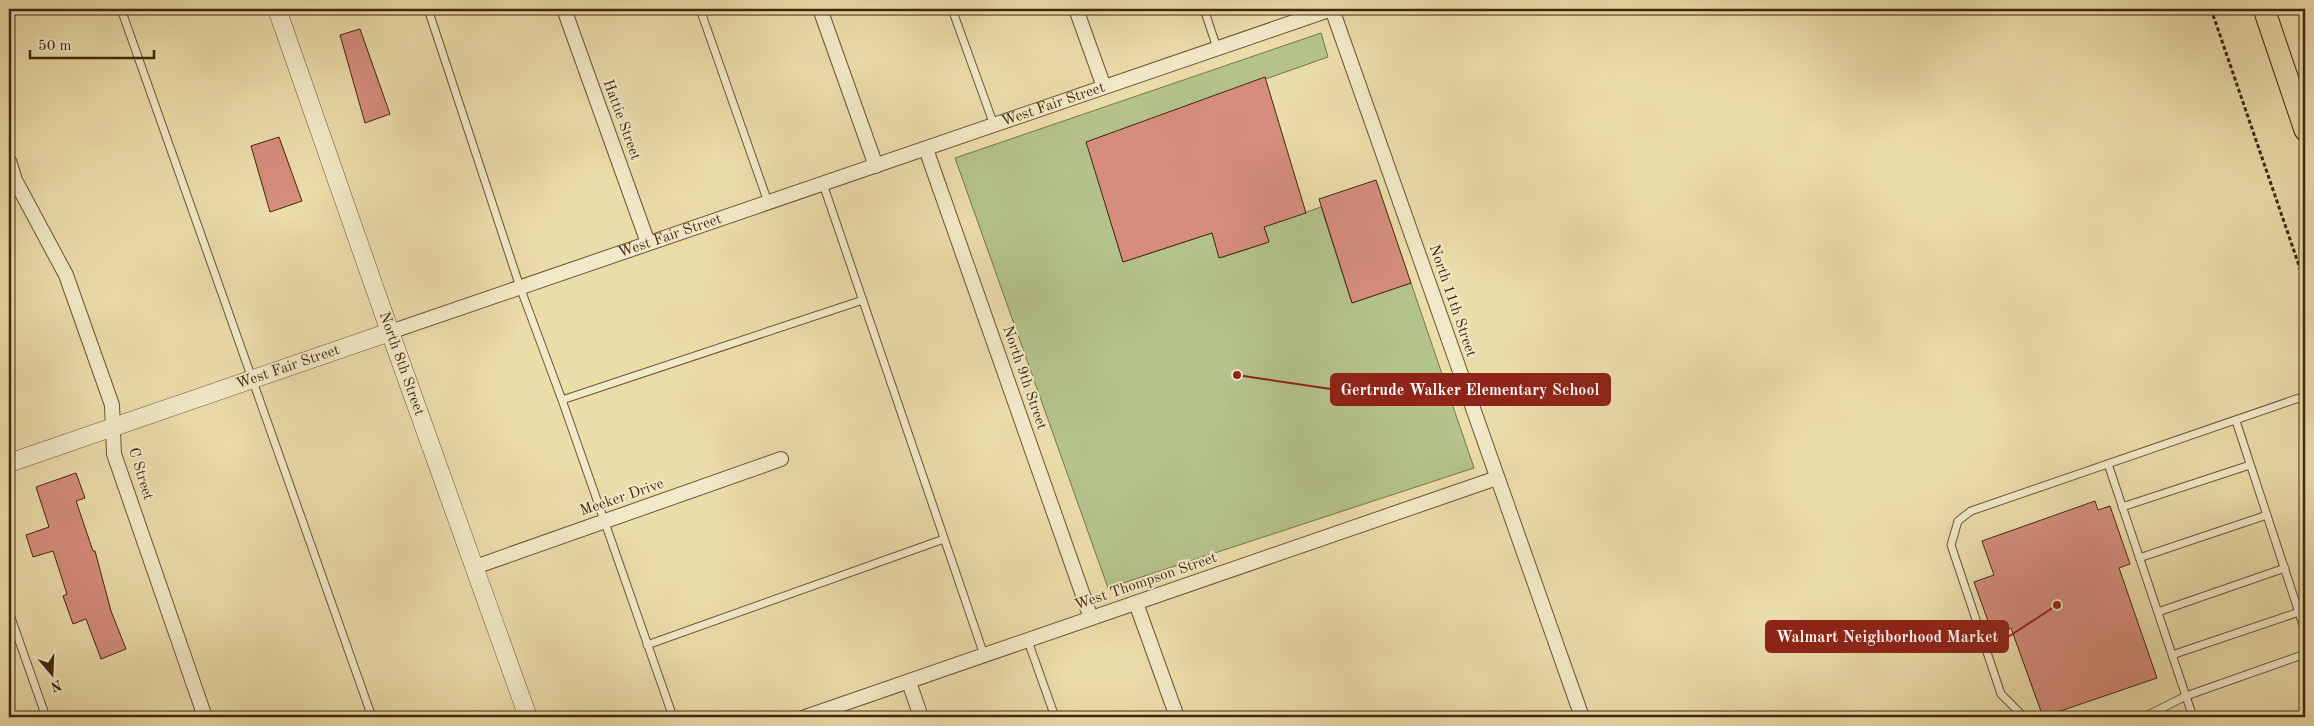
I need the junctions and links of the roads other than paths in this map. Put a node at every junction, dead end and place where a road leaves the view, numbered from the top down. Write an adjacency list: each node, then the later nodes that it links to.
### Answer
1 (121, 9): 25 (lane)
2 (277, 9): 24 (street, North 8th Street)
3 (428, 9): 22 (lane)
4 (564, 9): 21 (street, Hattie Street)
5 (700, 9): 20 (lane)
6 (820, 9): 18 (street)
7 (952, 9): 14 (lane)
8 (1076, 9): 13 (street)
9 (1204, 9): 12 (lane)
10 (1332, 9): 12 (street, West Fair Street); 34 (street, North 11th Street)
11 (2264, 9): 15 (main road)
12 (1218, 48): 13 (street, West Fair Street)
13 (1104, 87): 14 (street, West Fair Street)
14 (994, 125): 16 (street, West Fair Street)
15 (2305, 130)
16 (926, 149): 18 (street, West Fair Street); 46 (street, North 9th Street)
17 (9, 161): 29 (street, C Street)
18 (876, 166): 19 (street, West Fair Street)
19 (823, 184): 20 (street, West Fair Street); 23 (lane)
20 (768, 202): 21 (street, West Fair Street)
21 (648, 243): 22 (street, West Fair Street)
22 (520, 287): 24 (street, West Fair Street); 27 (lane)
23 (863, 300): 27 (lane); 38 (lane)
24 (390, 332): 25 (street, West Fair Street); 40 (street, North 8th Street)
25 (252, 380): 29 (street, West Fair Street); 57 (lane)
26 (2305, 396): 28 (lane)
27 (562, 400): 37 (lane)
28 (2236, 421): 32 (lane); 33 (lane)
29 (114, 427): 31 (street, West Fair Street); 56 (street, C Street)
30 (781, 459): 37 (street, Meeker Drive)
31 (9, 464)
32 (2108, 464): 35 (lane); 65 (lane)
33 (2250, 465): 35 (lane); 36 (lane)
34 (1497, 478): 42 (street, West Thompson Street); 64 (street, North 11th Street)
35 (2122, 507): 39 (lane)
36 (2267, 515): 39 (lane); 41 (lane)
37 (604, 522): 40 (street, Meeker Drive); 49 (lane)
38 (944, 539): 49 (lane); 52 (lane)
39 (2139, 558): 44 (lane)
40 (475, 567): 58 (street, North 8th Street)
41 (2285, 568): 44 (lane); 45 (lane)
42 (1136, 603): 46 (street, West Thompson Street); 63 (street)
43 (9, 612): 55 (lane)
44 (2158, 612): 51 (lane)
45 (2299, 612): 47 (lane); 51 (lane)
46 (1090, 618): 48 (street, West Thompson Street)
47 (2305, 631)
48 (1028, 640): 52 (street, West Thompson Street); 62 (lane)
49 (647, 645): 59 (lane)
50 (2305, 654): 54 (lane)
51 (2172, 655): 54 (lane)
52 (984, 656): 53 (street, West Thompson Street)
53 (909, 682): 60 (street, West Thompson Street); 61 (street)
54 (2186, 696): 66 (lane); 67 (lane)
55 (46, 717)
56 (205, 717)
57 (372, 717)
58 (528, 717)
59 (673, 717)
60 (805, 717)
61 (921, 717)
62 (1055, 717)
63 (1177, 717)
64 (1582, 717)
65 (2024, 717)
66 (2144, 717)
67 (2193, 717)

